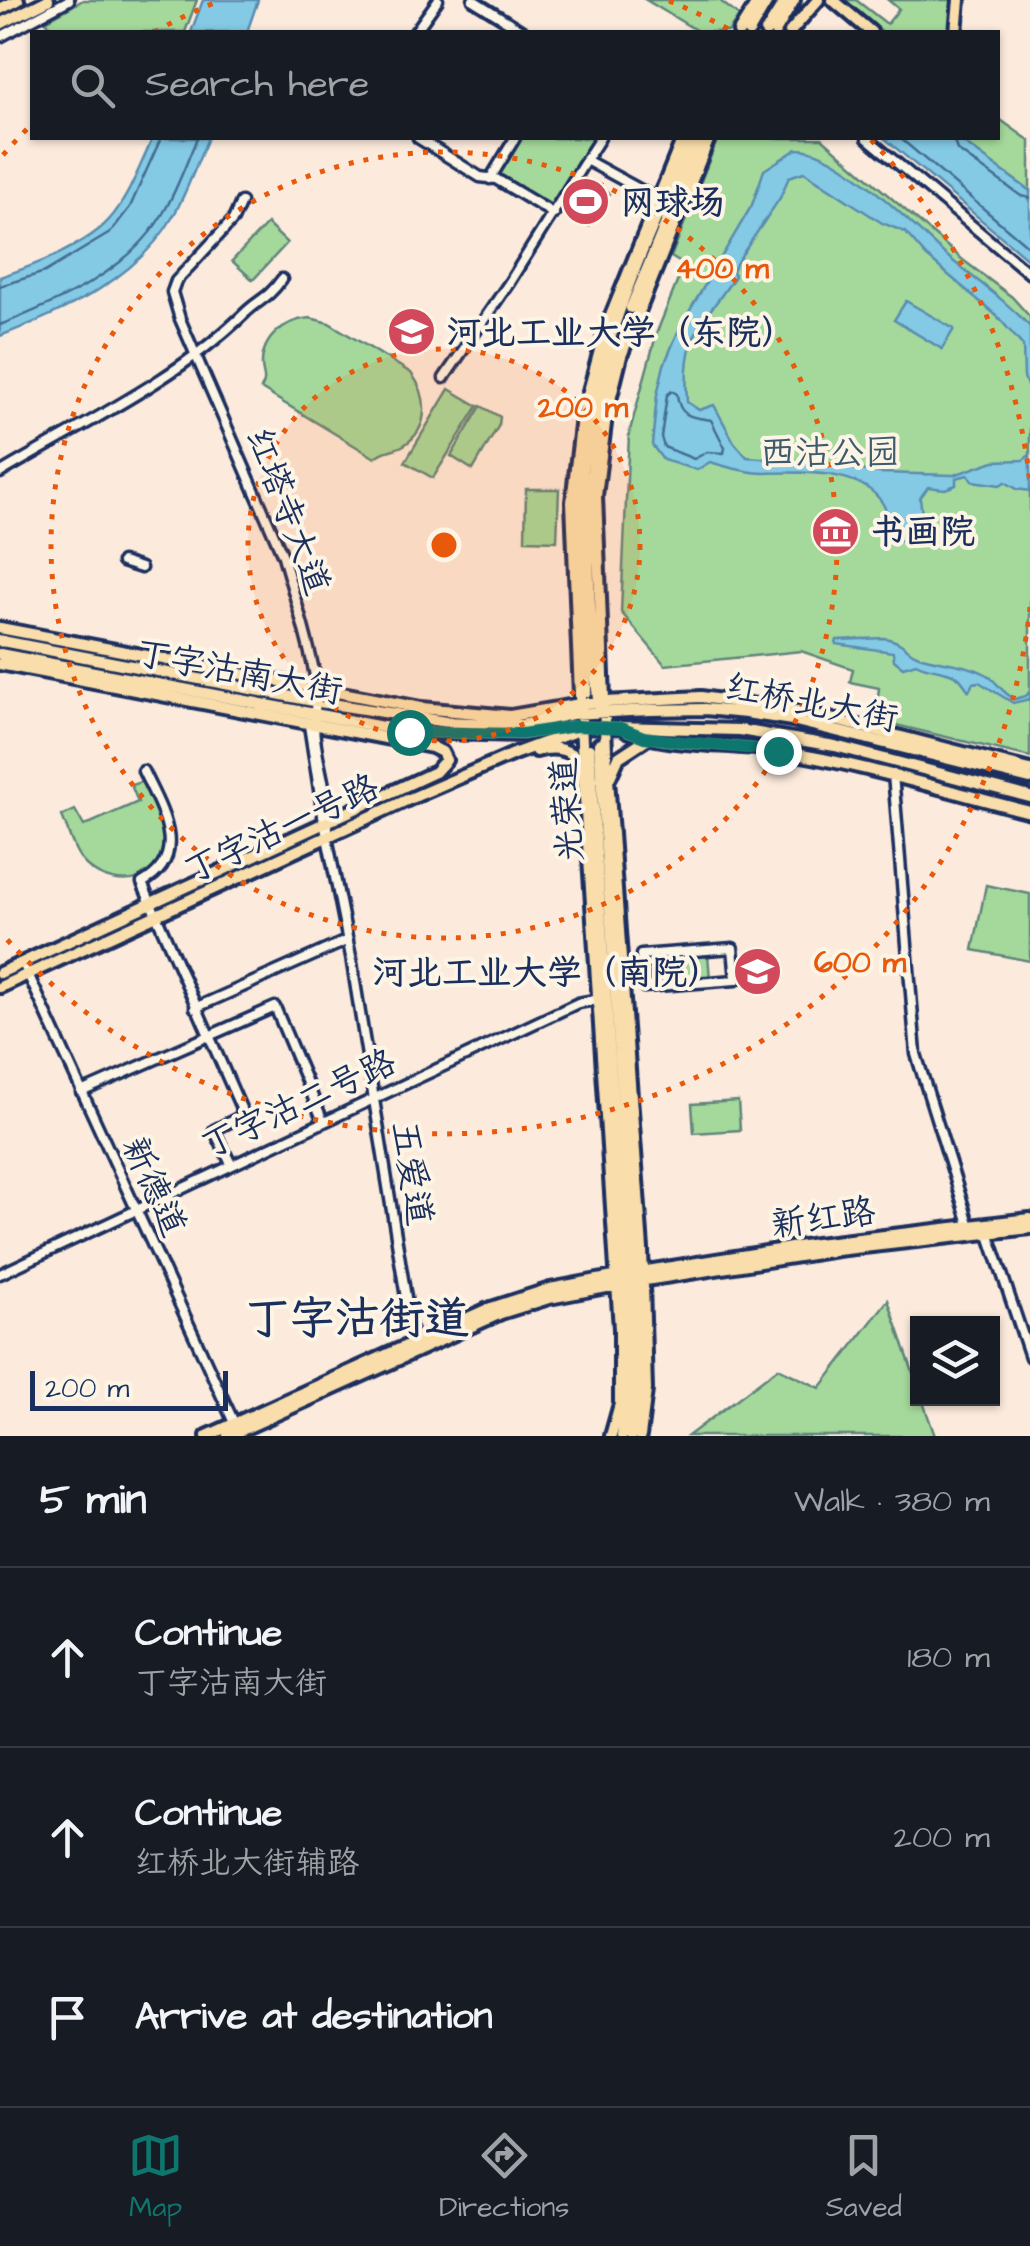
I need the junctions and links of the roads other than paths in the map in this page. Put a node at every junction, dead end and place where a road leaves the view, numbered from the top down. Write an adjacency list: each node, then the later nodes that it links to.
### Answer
1 (9, 0): 14 (main road)
2 (18, 0): 14 (main road)
3 (48, 0): 15 (main road)
4 (69, 0): 24 (street)
5 (438, 0): 17 (street)
6 (473, 0): 18 (street)
7 (759, 0): 16 (main road)
8 (768, 0): 16 (main road)
9 (786, 0): 19 (main road)
10 (794, 0): 20 (main road)
11 (833, 0): 22 (main road)
12 (960, 0): 23 (main road)
13 (814, 3): 21 (main road)
14 (0, 6)
15 (0, 24)
16 (746, 29)
17 (416, 30)
18 (521, 30)
19 (767, 30)
20 (776, 30)
21 (792, 30)
22 (870, 30)
23 (956, 30)
24 (0, 37)
25 (421, 140): 34 (street)
26 (514, 140): 34 (street)
27 (599, 140): 33 (street)
28 (684, 140): 36 (main road)
29 (691, 140): 36 (main road)
30 (699, 140): 36 (main road)
31 (708, 140): 36 (main road)
32 (869, 140): 38 (street)
33 (586, 160): 36 (street); 37 (street)
34 (490, 180): 37 (street)
35 (241, 202): 40 (street, 红塔寺大道)
36 (668, 205): 51 (main road); 51 (main road)
37 (554, 214): 41 (street)
38 (1030, 274)
39 (282, 279): 40 (street)
40 (197, 356): 42 (street); 48 (street, 红塔寺大道)
41 (444, 378)
42 (0, 473)
43 (122, 562): 44 (street)
44 (142, 568)
45 (0, 641): 47 (main road, 丁字沽南大街); 48 (main road); 49 (main road, 丁字沽南大街)
46 (0, 664): 50 (main road)
47 (188, 689): 50 (main road); 52 (main road, 丁字沽南大街)
48 (316, 689): 49 (street, 红塔寺大道); 51 (main road)
49 (316, 702): 51 (main road, 丁字沽南大街); 52 (street, 红塔寺大道)
50 (221, 706): 52 (main road)
51 (593, 708): 54 (main road); 54 (main road); 61 (main road, 红桥北大街)
52 (313, 721): 54 (main road, 丁字沽南大街); 67 (street, 五爱道); 67 (main road, 丁字沽一号路)
53 (677, 727): 55 (main road, 红桥北大街); 56 (main road); 64 (main road, 红桥北大街)
54 (591, 728): 55 (main road, 红桥北大街); 57 (main road, 丁字沽一号路); 58 (main road); 62 (main road); 77 (main road, 光荣道); 77 (main road, 光荣道)
55 (621, 728): 56 (main road)
56 (649, 738): 60 (main road); 62 (main road)
57 (501, 760): 58 (main road); 68 (main road, 丁字沽一号路)
58 (583, 767): 77 (main road)
59 (143, 771): 69 (street)
60 (893, 774): 63 (main road); 88 (street)
61 (1028, 776)
62 (609, 784): 75 (main road)
63 (933, 786): 64 (main road); 66 (main road)
64 (980, 786): 65 (main road, 红桥北大街)
65 (1030, 799)
66 (1030, 812)
67 (327, 821): 68 (street, 五爱道); 69 (main road, 丁字沽一号路)
68 (328, 837): 70 (main road, 丁字沽一号路); 71 (street, 五爱道)
69 (150, 904): 70 (street); 72 (main road, 丁字沽一号路)
70 (155, 917): 72 (main road, 丁字沽一号路); 78 (street)
71 (348, 940): 78 (street); 81 (street, 五爱道)
72 (26, 969): 74 (main road, 丁字沽一号路); 76 (main road, 丁字沽一号路); 80 (street, 新德道)
73 (643, 973): 73 (street); 75 (street)
74 (0, 974)
75 (622, 975): 77 (main road)
76 (0, 987)
77 (611, 998): 81 (street, 丁字沽二号路); 90 (main road, 光荣道); 90 (main road)
78 (194, 1008): 79 (street)
79 (208, 1036): 80 (street); 82 (street); 83 (street)
80 (81, 1092): 84 (street, 新德道)
81 (373, 1097): 82 (street, 丁字沽二号路); 91 (street, 五爱道)
82 (323, 1120): 83 (street, 丁字沽二号路)
83 (231, 1164): 84 (street, 丁字沽二号路)
84 (135, 1210): 89 (street, 丁字沽二号路); 94 (street, 新德道)
85 (1030, 1219): 86 (main road, 新红路)
86 (987, 1228): 87 (main road, 新红路); 88 (main road, 新红路); 92 (street)
87 (1030, 1228)
88 (971, 1229): 90 (main road, 新红路)
89 (0, 1274)
90 (630, 1278): 91 (main road); 93 (main road, 光荣道); 94 (main road); 96 (main road); 97 (main road, 光荣道); 98 (main road)
91 (413, 1341): 94 (main road)
92 (1030, 1357)
93 (637, 1404): 97 (main road, 光荣道); 98 (main road)
94 (234, 1430): 95 (main road)
95 (207, 1436)
96 (612, 1436)
97 (626, 1436)
98 (640, 1436)

